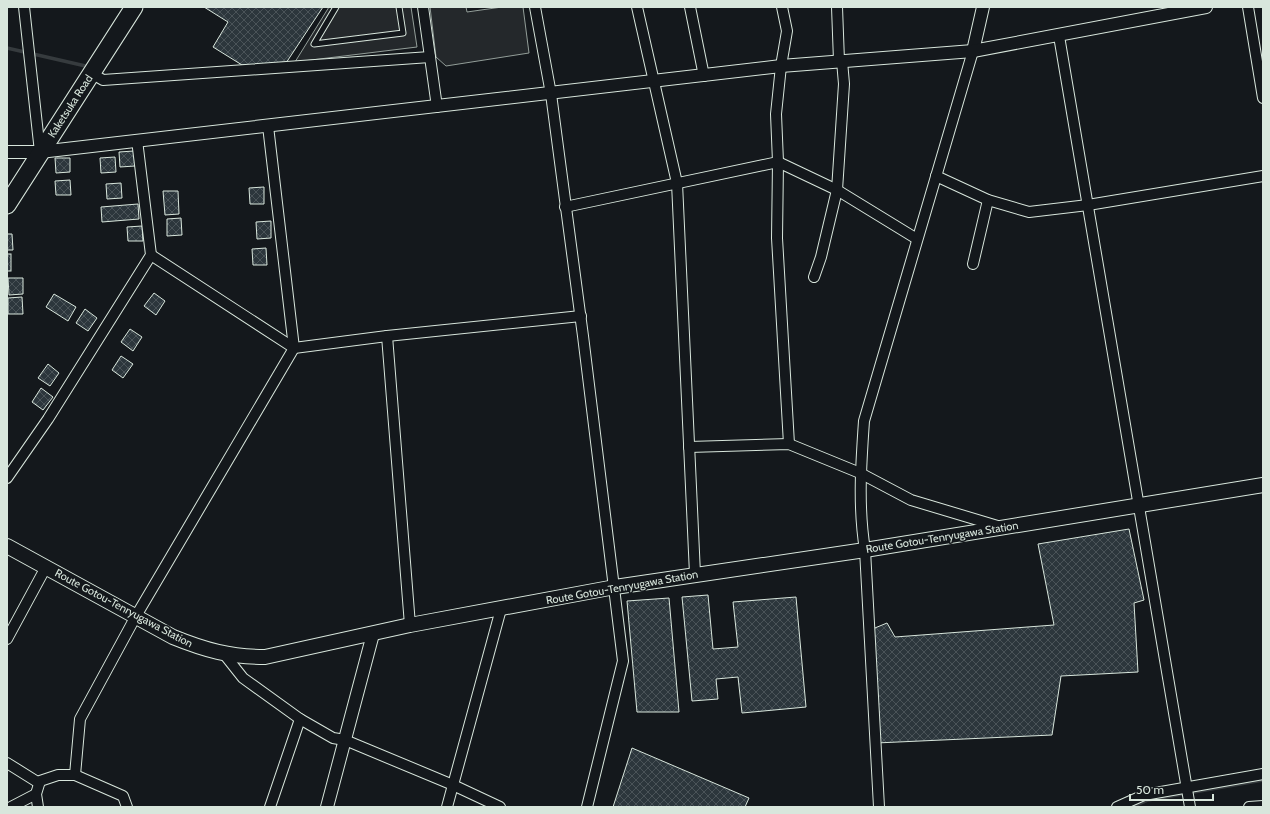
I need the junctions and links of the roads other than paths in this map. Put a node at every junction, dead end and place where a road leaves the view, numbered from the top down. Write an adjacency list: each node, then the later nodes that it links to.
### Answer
1 (24, 7): 28 (street)
2 (134, 7): 19 (highway, Kaketsuka Road)
3 (336, 7): 4 (lane)
4 (399, 7)
5 (423, 7): 16 (street)
6 (535, 7): 22 (street)
7 (637, 7): 21 (street)
8 (690, 7): 20 (street)
9 (782, 7): 18 (street)
10 (837, 7): 17 (street)
11 (983, 7): 15 (street)
12 (1206, 7): 14 (street)
13 (1248, 7): 23 (street)
14 (1059, 36): 15 (street); 36 (street)
15 (973, 51): 17 (street); 30 (street)
16 (430, 57): 19 (street); 24 (street)
17 (840, 61): 18 (street); 33 (street)
18 (780, 66): 20 (street); 29 (street)
19 (93, 71): 28 (highway, Kaketsuka Road)
20 (704, 76): 21 (street)
21 (653, 82): 22 (street); 32 (street)
22 (551, 94): 24 (street); 37 (street)
23 (1263, 98)
24 (437, 106): 25 (street)
25 (268, 126): 26 (street); 44 (street)
26 (138, 140): 28 (street); 39 (street)
27 (7, 152): 28 (street)
28 (40, 152): 35 (highway, Kaketsuka Road)
29 (778, 162): 32 (street); 33 (street); 45 (street)
30 (936, 176): 34 (street); 38 (street)
31 (1263, 176): 36 (street)
32 (677, 183): 37 (street); 46 (street)
33 (837, 190): 38 (street); 41 (street)
34 (988, 200): 36 (street); 40 (street)
35 (7, 205)
36 (1088, 205): 50 (street)
37 (566, 207): 42 (street)
38 (917, 239): 47 (street)
39 (151, 255): 44 (street); 48 (street)
40 (973, 264)
41 (814, 277)
42 (581, 316): 43 (street); 56 (street)
43 (387, 336): 44 (street); 59 (street)
44 (294, 348): 58 (street)
45 (788, 444): 46 (street); 47 (street)
46 (689, 447): 55 (street)
47 (860, 473): 51 (street); 53 (street)
48 (7, 478)
49 (1263, 485): 50 (main road, Route Gotou-Tenryugawa Station)
50 (1138, 506): 51 (main road, Route Gotou-Tenryugawa Station); 70 (street)
51 (1002, 528): 53 (main road, Route Gotou-Tenryugawa Station)
52 (7, 546): 54 (main road, Route Gotou-Tenryugawa Station)
53 (865, 550): 55 (main road, Route Gotou-Tenryugawa Station); 81 (street)
54 (46, 567): 58 (main road, Route Gotou-Tenryugawa Station); 61 (street)
55 (695, 574): 56 (main road, Route Gotou-Tenryugawa Station)
56 (615, 587): 57 (main road, Route Gotou-Tenryugawa Station); 80 (street)
57 (501, 609): 59 (main road, Route Gotou-Tenryugawa Station); 69 (street)
58 (136, 616): 62 (main road, Route Gotou-Tenryugawa Station); 67 (street)
59 (410, 625): 60 (main road, Route Gotou-Tenryugawa Station)
60 (373, 634): 62 (main road, Route Gotou-Tenryugawa Station); 64 (street)
61 (7, 639)
62 (224, 654): 63 (street)
63 (300, 720): 64 (street); 76 (street)
64 (345, 740): 69 (street); 77 (street)
65 (7, 763): 68 (street)
66 (1263, 774): 70 (street)
67 (75, 776): 68 (street); 75 (street)
68 (39, 783): 71 (street)
69 (453, 785): 78 (street); 79 (street)
70 (1186, 786): 82 (street); 83 (street)
71 (36, 794): 73 (street); 74 (street)
72 (1263, 806): 84 (street)
73 (12, 807)
74 (38, 807)
75 (127, 807)
76 (270, 807)
77 (327, 807)
78 (447, 807)
79 (500, 807)
80 (587, 807)
81 (879, 807)
82 (1117, 807)
83 (1190, 807)
84 (1249, 807)

